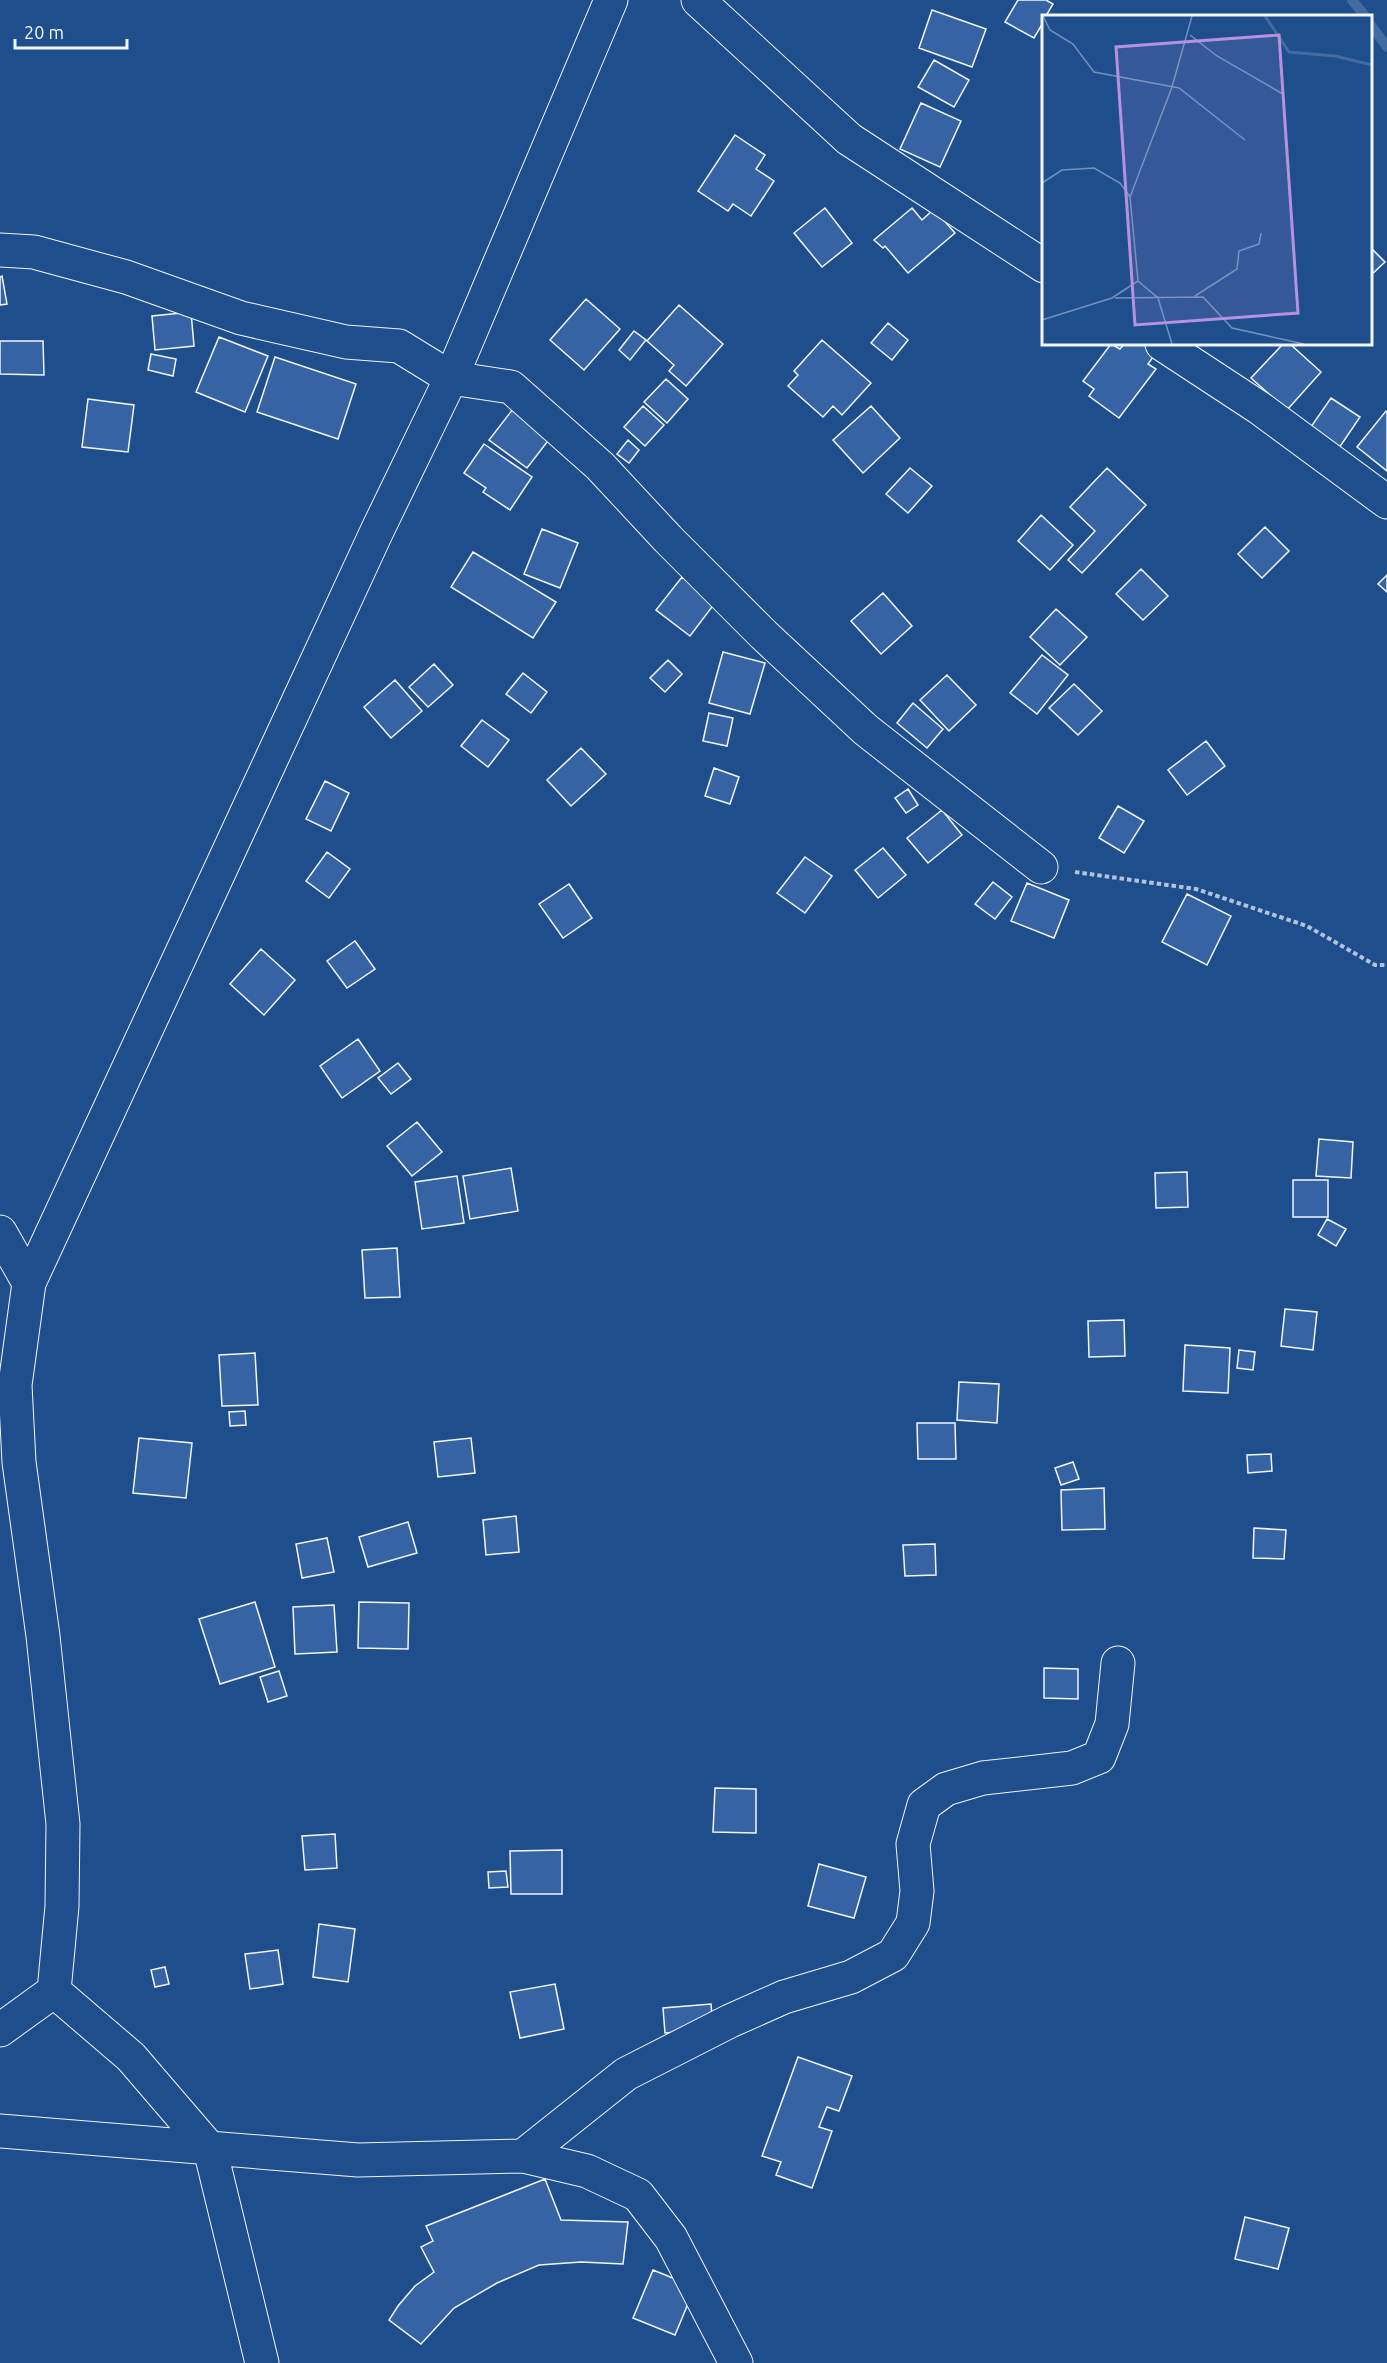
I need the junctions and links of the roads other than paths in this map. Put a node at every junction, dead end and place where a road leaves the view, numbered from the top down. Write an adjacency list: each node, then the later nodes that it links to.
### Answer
1 (610, 0): 6 (street)
2 (698, 0): 4 (street)
3 (0, 250): 6 (street)
4 (1042, 265)
5 (1164, 345): 7 (street)
6 (451, 378): 8 (street); 10 (street)
7 (1387, 502)
8 (1041, 867)
9 (0, 1232): 10 (street)
10 (29, 1283): 12 (street)
11 (1118, 1663): 16 (street)
12 (54, 1991): 13 (street); 15 (street)
13 (0, 2030)
14 (0, 2131): 15 (street)
15 (210, 2149): 16 (street); 17 (street)
16 (523, 2156): 18 (street)
17 (262, 2363)
18 (736, 2363)

